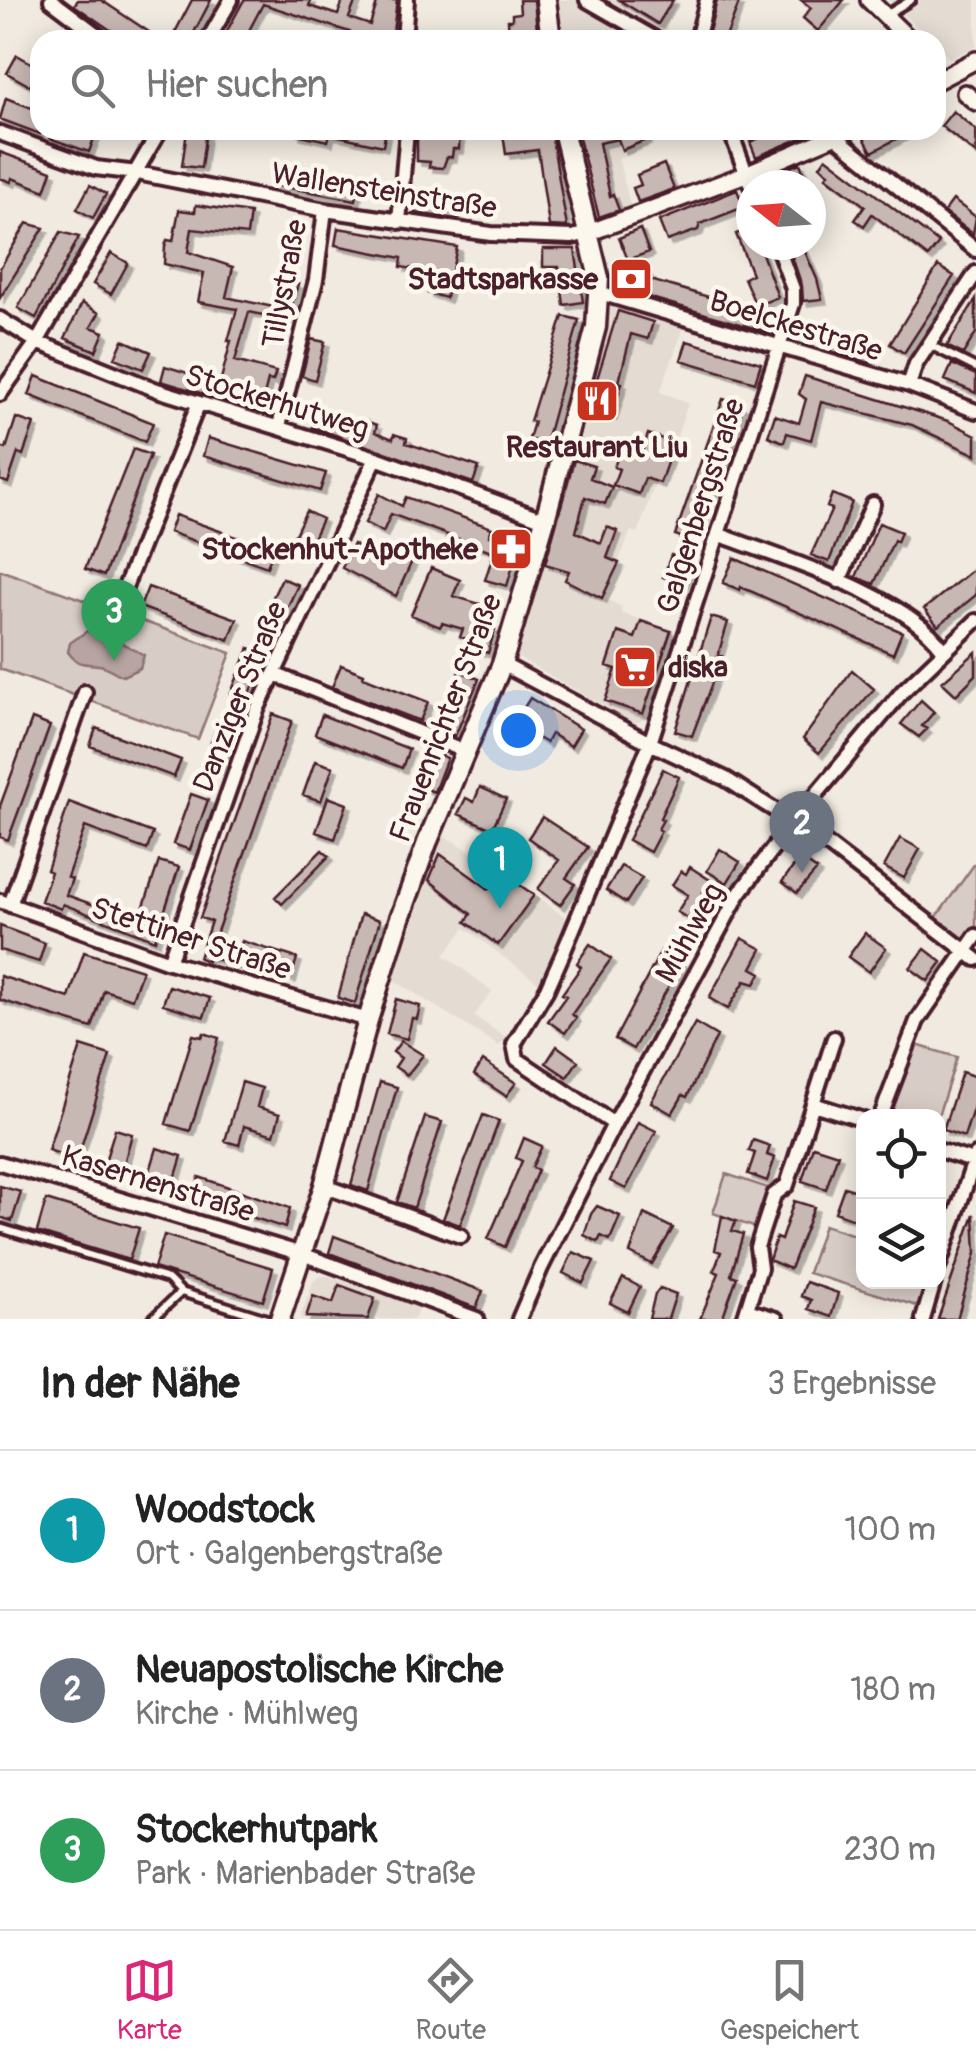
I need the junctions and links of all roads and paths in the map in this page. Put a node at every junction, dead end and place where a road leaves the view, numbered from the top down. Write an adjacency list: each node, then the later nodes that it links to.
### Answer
1 (51, 0): 10 (street)
2 (230, 0): 11 (street)
3 (407, 0): 12 (street)
4 (546, 0): 13 (main road)
5 (587, 0): 14 (street)
6 (707, 0): 15 (street)
7 (870, 0): 9 (street)
8 (910, 0): 9 (lane)
9 (885, 15): 16 (street)
10 (91, 30)
11 (214, 30)
12 (405, 30)
13 (550, 30)
14 (640, 30)
15 (700, 30)
16 (900, 30)
17 (976, 60): 18 (street)
18 (946, 71)
19 (946, 79): 20 (street)
20 (970, 98)
21 (0, 134): 30 (street, Wallensteinstraße)
22 (155, 140): 30 (street)
23 (406, 140): 33 (street)
24 (565, 140): 34 (main road, Frauenrichter Straße)
25 (734, 140): 28 (street)
26 (830, 140): 29 (street)
27 (849, 140): 35 (street)
28 (744, 170)
29 (768, 170)
30 (137, 173): 32 (street, Wallensteinstraße); 41 (street)
31 (736, 184): 34 (street)
32 (325, 210): 33 (street, Wallensteinstraße); 49 (street, Tillystraße)
33 (398, 222): 34 (street, Wallensteinstraße)
34 (588, 233): 38 (main road, Frauenrichter Straße)
35 (976, 250)
36 (783, 260): 43 (street, Galgenbergstraße)
37 (976, 273): 39 (street)
38 (600, 293): 43 (street, Boelckestraße); 52 (main road, Frauenrichter Straße)
39 (971, 293): 42 (street)
40 (0, 319): 41 (street, Stockerhutweg)
41 (37, 342): 46 (street); 47 (street, Stockerhutweg)
42 (929, 345): 44 (lane); 45 (street)
43 (780, 348): 45 (street, Boelckestraße); 53 (street, Galgenbergstraße)
44 (976, 368)
45 (909, 385): 48 (street, Boelckestraße)
46 (0, 394)
47 (198, 405): 49 (street, Stockerhutweg); 55 (street)
48 (976, 411)
49 (280, 426): 50 (street, Stockerhutweg)
50 (376, 458): 52 (street, Stockerhutweg); 59 (street, Danziger Straße)
51 (873, 504): 54 (street)
52 (545, 520): 58 (main road, Frauenrichter Straße)
53 (718, 534): 54 (street); 61 (street, Galgenbergstraße)
54 (839, 581): 57 (street)
55 (113, 618)
56 (976, 620): 57 (street, Mühlweg)
57 (943, 649): 63 (street, Mühlweg)
58 (502, 664): 61 (street); 62 (main road, Frauenrichter Straße)
59 (274, 674): 62 (street); 67 (street, Danziger Straße)
60 (85, 692): 64 (street)
61 (650, 743): 63 (street); 73 (street, Galgenbergstraße)
62 (467, 752): 68 (main road, Frauenrichter Straße)
63 (793, 822): 66 (street); 73 (street, Mühlweg)
64 (5, 903): 67 (street, Stettiner Straße)
65 (976, 936): 66 (street)
66 (970, 955): 71 (street)
67 (170, 962): 68 (street, Stettiner Straße)
68 (368, 1020): 77 (main road, Frauenrichter Straße)
69 (834, 1038): 70 (street)
70 (813, 1104): 72 (street); 84 (street)
71 (884, 1109)
72 (856, 1117)
73 (614, 1124): 89 (street, Mühlweg)
74 (946, 1152): 75 (street)
75 (975, 1160): 80 (street)
76 (0, 1162): 81 (street, Kasernenstraße)
77 (324, 1186): 79 (street); 81 (main road, Frauenrichter Straße)
78 (0, 1228): 83 (lane)
79 (461, 1236)
80 (946, 1243)
81 (302, 1254): 87 (main road, Frauenrichter Straße); 88 (street, Kasernenstraße)
82 (932, 1289): 91 (street)
83 (181, 1292): 85 (lane); 86 (lane)
84 (746, 1314): 90 (street)
85 (152, 1319)
86 (267, 1319)
87 (280, 1319)
88 (477, 1319)
89 (519, 1319)
90 (776, 1319)
91 (923, 1319)

